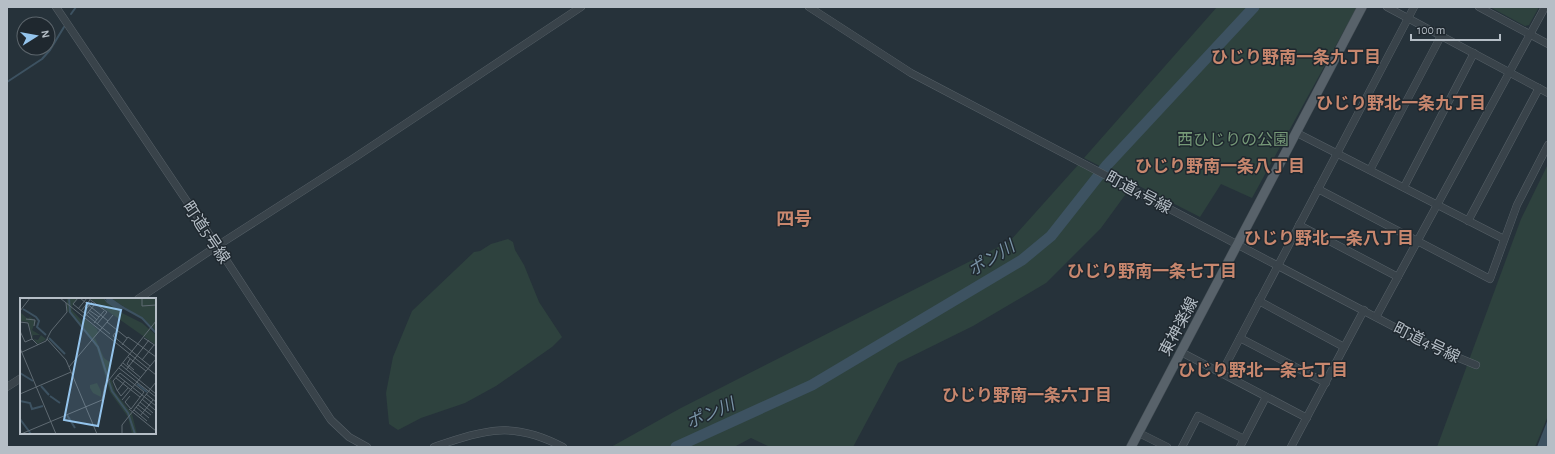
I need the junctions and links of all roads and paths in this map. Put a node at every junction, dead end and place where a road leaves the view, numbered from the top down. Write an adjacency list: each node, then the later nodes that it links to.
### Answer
1 (56, 7): 29 (street, 町道5号線)
2 (581, 7): 29 (street)
3 (809, 7): 28 (street, 町道4号線)
4 (1362, 7): 17 (main road, 東神楽線)
5 (1387, 7): 9 (street)
6 (1414, 7): 9 (street)
7 (1479, 7): 10 (street)
8 (1545, 7): 10 (street)
9 (1408, 19): 11 (street); 19 (street)
10 (1530, 34): 12 (street); 14 (street)
11 (1441, 36): 13 (street); 20 (street)
12 (1548, 44)
13 (1474, 53): 14 (street); 21 (street)
14 (1510, 72): 15 (street); 23 (street)
15 (1539, 88): 16 (street); 24 (street)
16 (1548, 93)
17 (1296, 133): 19 (street); 28 (main road, 東神楽線)
18 (1548, 145): 26 (street)
19 (1337, 152): 20 (street); 22 (street)
20 (1370, 170): 21 (street)
21 (1404, 187): 23 (street)
22 (1318, 189): 25 (street); 27 (street)
23 (1437, 205): 24 (street); 27 (street)
24 (1468, 221): 26 (street)
25 (1299, 225): 30 (street); 31 (street)
26 (1504, 240): 27 (street)
27 (1417, 241): 31 (street)
28 (1238, 244): 30 (street, 町道4号線); 38 (main road, 東神楽線)
29 (217, 246): 32 (street); 48 (street, 町道5号線)
30 (1278, 265): 33 (street); 34 (street, 町道4号線)
31 (1398, 277): 35 (street)
32 (139, 298)
33 (1259, 301): 36 (street); 37 (street)
34 (1364, 310): 35 (street, 町道4号線); 37 (street)
35 (1376, 317): 39 (street, 町道4号線)
36 (1240, 338): 40 (street); 42 (street)
37 (1344, 347): 42 (street)
38 (1181, 352): 40 (street); 46 (main road, 東神楽線)
39 (1476, 365)
40 (1221, 374): 44 (street)
41 (20, 379): 43 (street)
42 (1326, 382): 45 (street)
43 (7, 387)
44 (1266, 397): 45 (street); 47 (street)
45 (1307, 418): 55 (street)
46 (1139, 432): 51 (main road, 東神楽線); 52 (street)
47 (1244, 439): 53 (street); 54 (street)
48 (367, 447)
49 (434, 447): 50 (street)
50 (563, 447)
51 (1131, 447)
52 (1167, 447)
53 (1182, 447)
54 (1240, 447)
55 (1291, 447)

